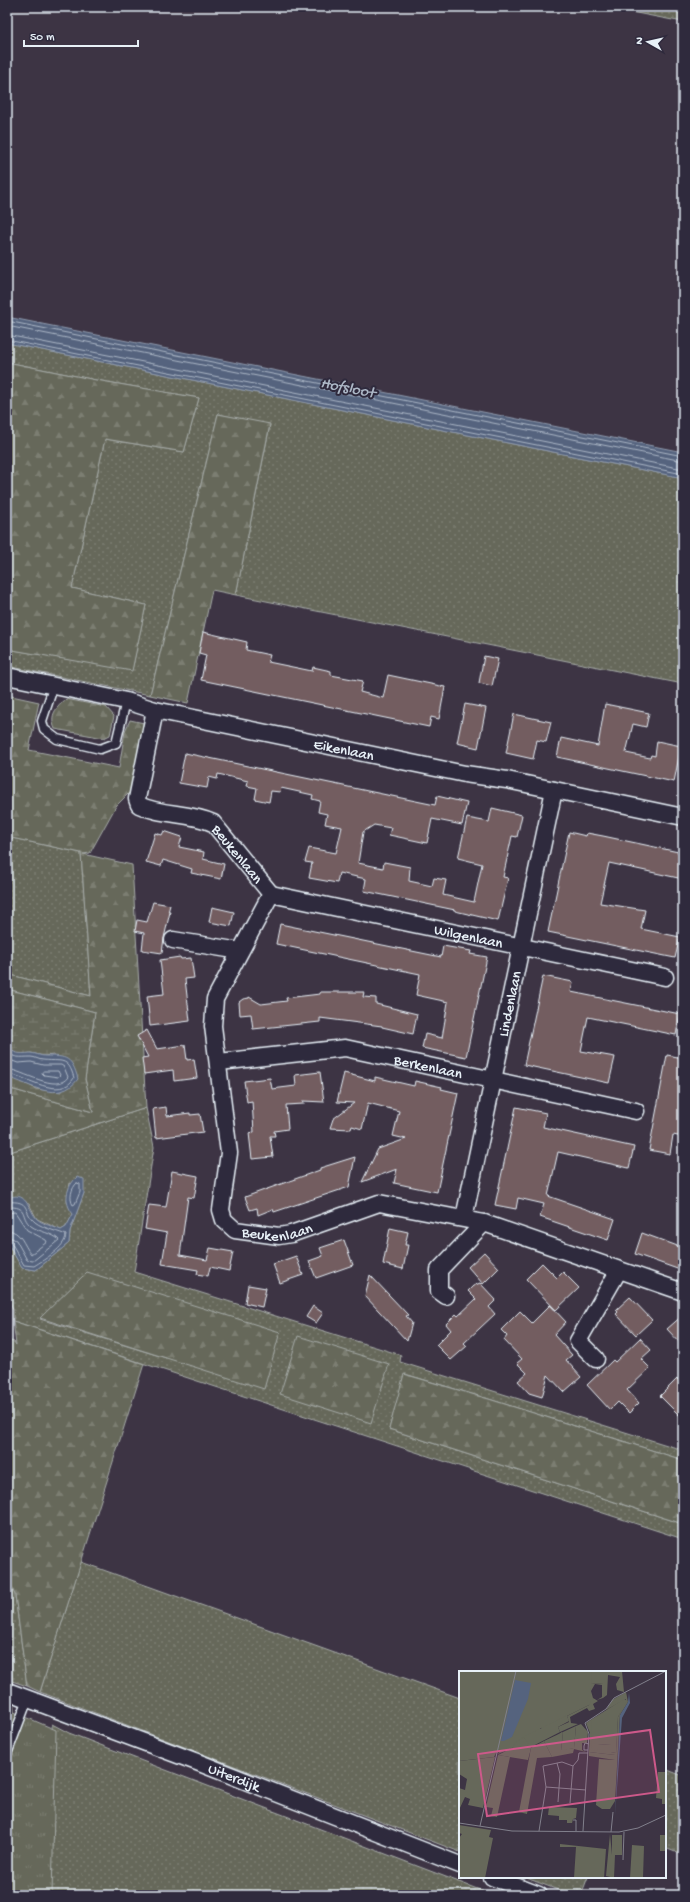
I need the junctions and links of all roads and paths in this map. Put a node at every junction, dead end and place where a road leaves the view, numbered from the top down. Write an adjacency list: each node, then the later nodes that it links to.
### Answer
1 (7, 676): 2 (street, Eikenlaan)
2 (54, 685): 3 (street, Eikenlaan); 3 (lane)
3 (126, 701): 4 (street, Eikenlaan)
4 (155, 710): 5 (street, Eikenlaan); 7 (street, Beukenlaan)
5 (554, 790): 6 (street, Eikenlaan); 9 (street, Lindenlaan)
6 (683, 817)
7 (272, 894): 9 (street, Wilgenlaan); 10 (street, Beukenlaan)
8 (173, 940): 10 (street)
9 (522, 946): 11 (street, Wilgenlaan); 13 (street, Lindenlaan)
10 (240, 951): 12 (street, Beukenlaan)
11 (666, 977)
12 (219, 1062): 13 (street, Berkenlaan); 15 (street, Beukenlaan)
13 (494, 1081): 14 (street, Berkenlaan); 15 (street, Lindenlaan)
14 (636, 1111)
15 (464, 1218): 16 (street, Beukenlaan)
16 (484, 1223): 17 (street, Beukenlaan); 19 (street)
17 (619, 1270): 18 (street, Beukenlaan); 20 (street)
18 (683, 1292)
19 (446, 1296)
20 (596, 1359)
21 (7, 1691): 22 (street, Uiterdijk)
22 (28, 1699): 23 (lane); 24 (street, Uiterdijk)
23 (7, 1754)
24 (459, 1865)
25 (495, 1878): 26 (street)
26 (539, 1895)

